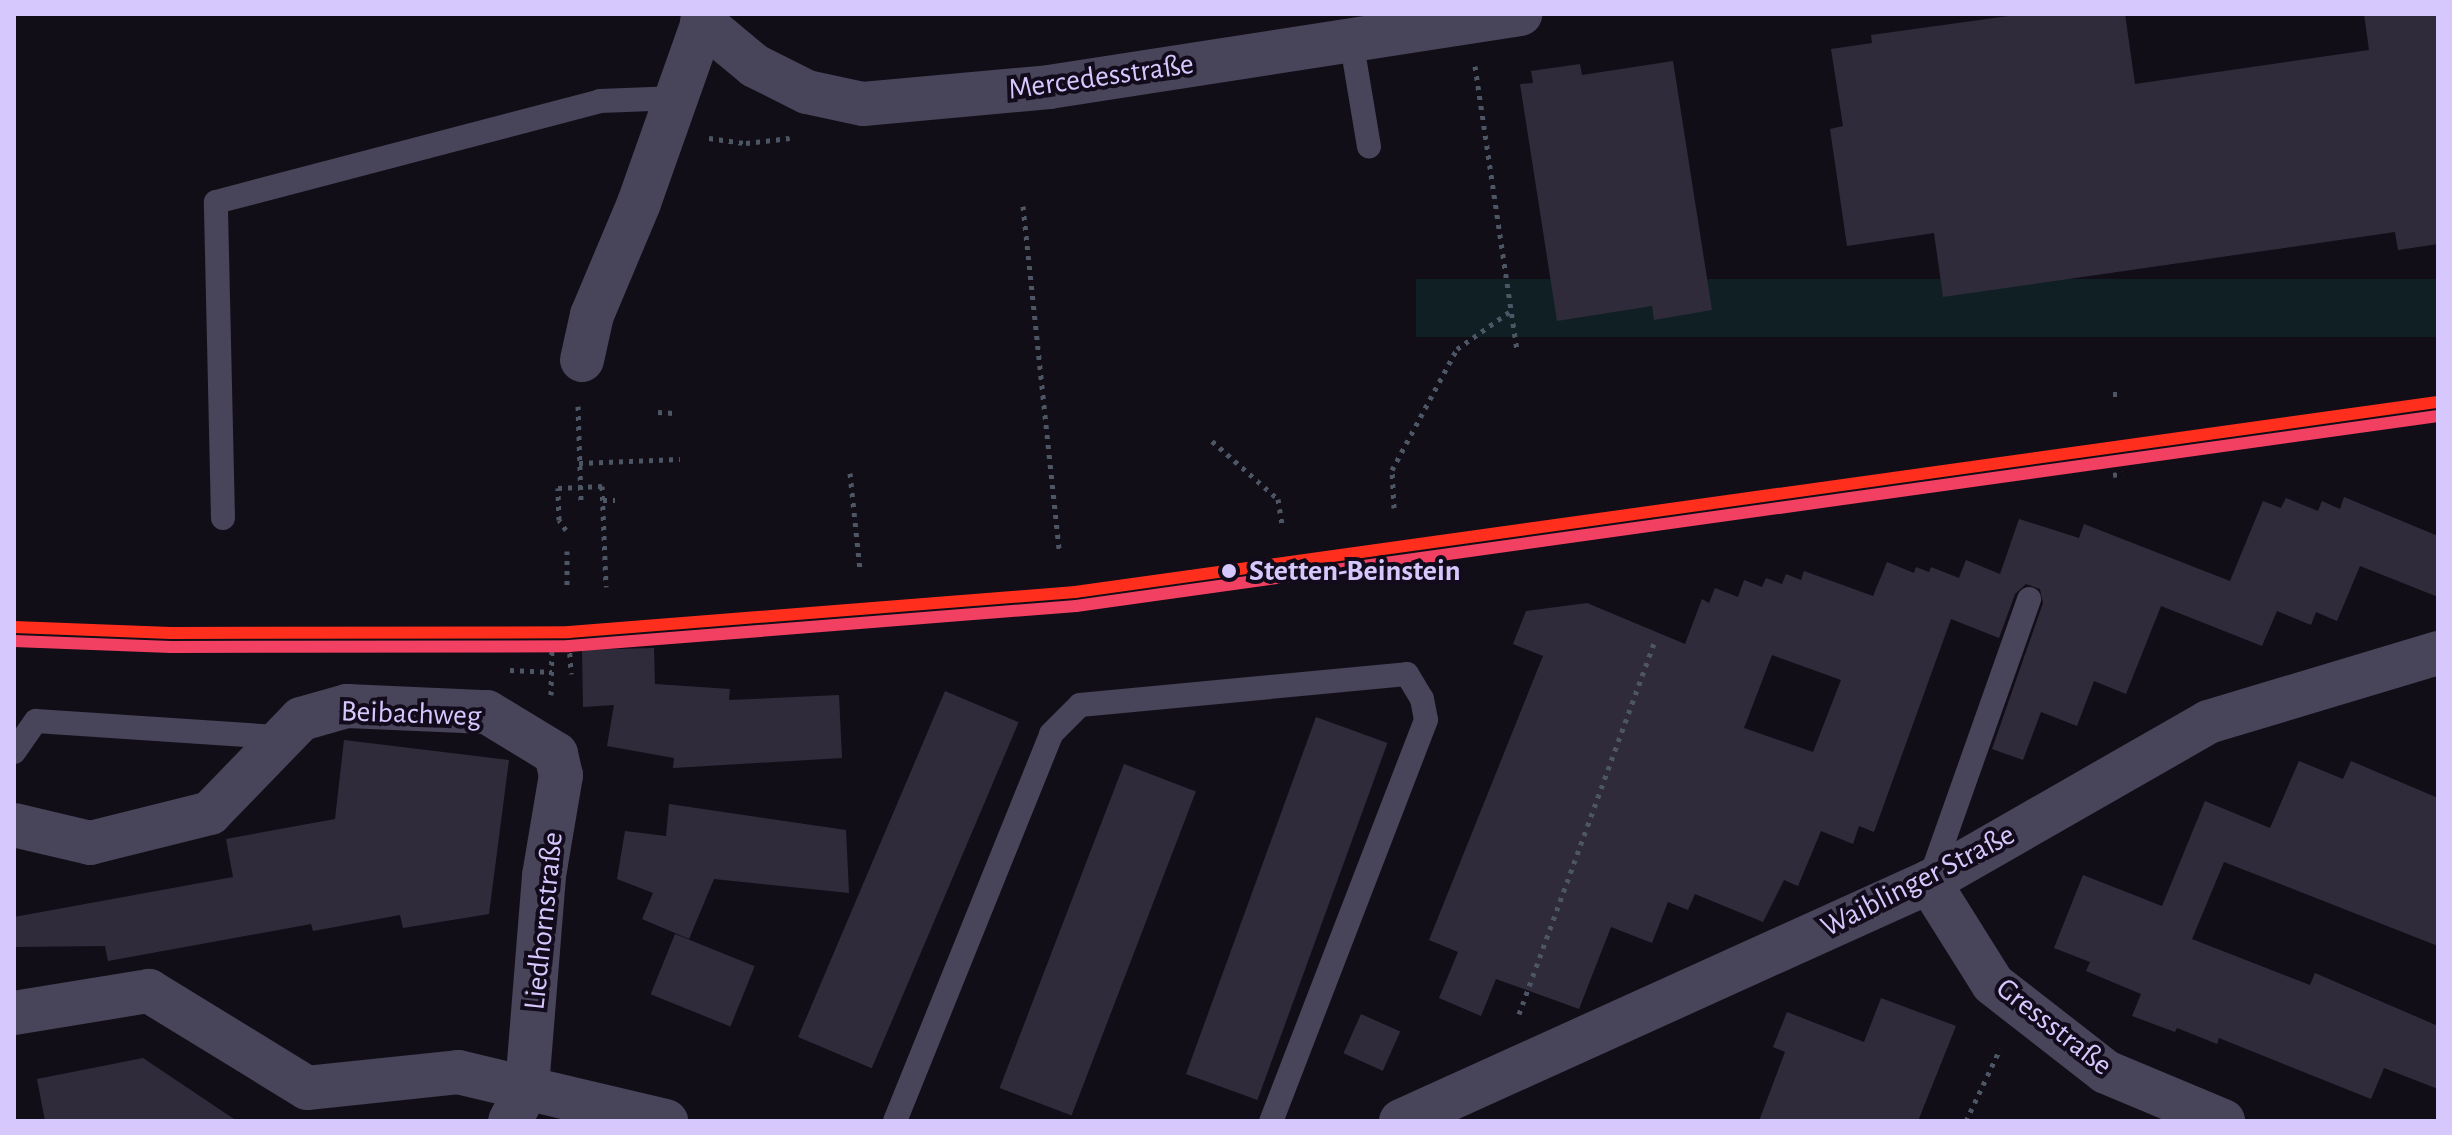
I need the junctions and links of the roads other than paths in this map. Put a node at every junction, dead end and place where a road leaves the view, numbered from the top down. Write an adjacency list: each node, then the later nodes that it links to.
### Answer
1 (1520, 14): 3 (street, Mercedesstraße)
2 (704, 18): 4 (street, Mercedesstraße); 5 (street, Mercedesstraße)
3 (1415, 22): 4 (street, Mercedesstraße)
4 (1351, 39): 6 (lane)
5 (672, 112): 7 (street, Mercedesstraße); 8 (lane)
6 (1369, 147)
7 (582, 360)
8 (223, 518)
9 (2029, 599): 15 (lane)
10 (2438, 653): 15 (street, Waiblinger Straße)
11 (279, 737): 12 (lane); 13 (street, Beibachweg); 14 (street, Beibachweg)
12 (14, 752)
13 (556, 754): 17 (street, Liedhornstraße)
14 (14, 825)
15 (1929, 882): 21 (street, Waiblinger Straße); 22 (street, Gressstraße)
16 (14, 1013): 17 (street)
17 (519, 1105): 18 (street)
18 (666, 1121)
19 (895, 1121): 20 (lane)
20 (1271, 1121)
21 (1401, 1121)
22 (2223, 1121)

